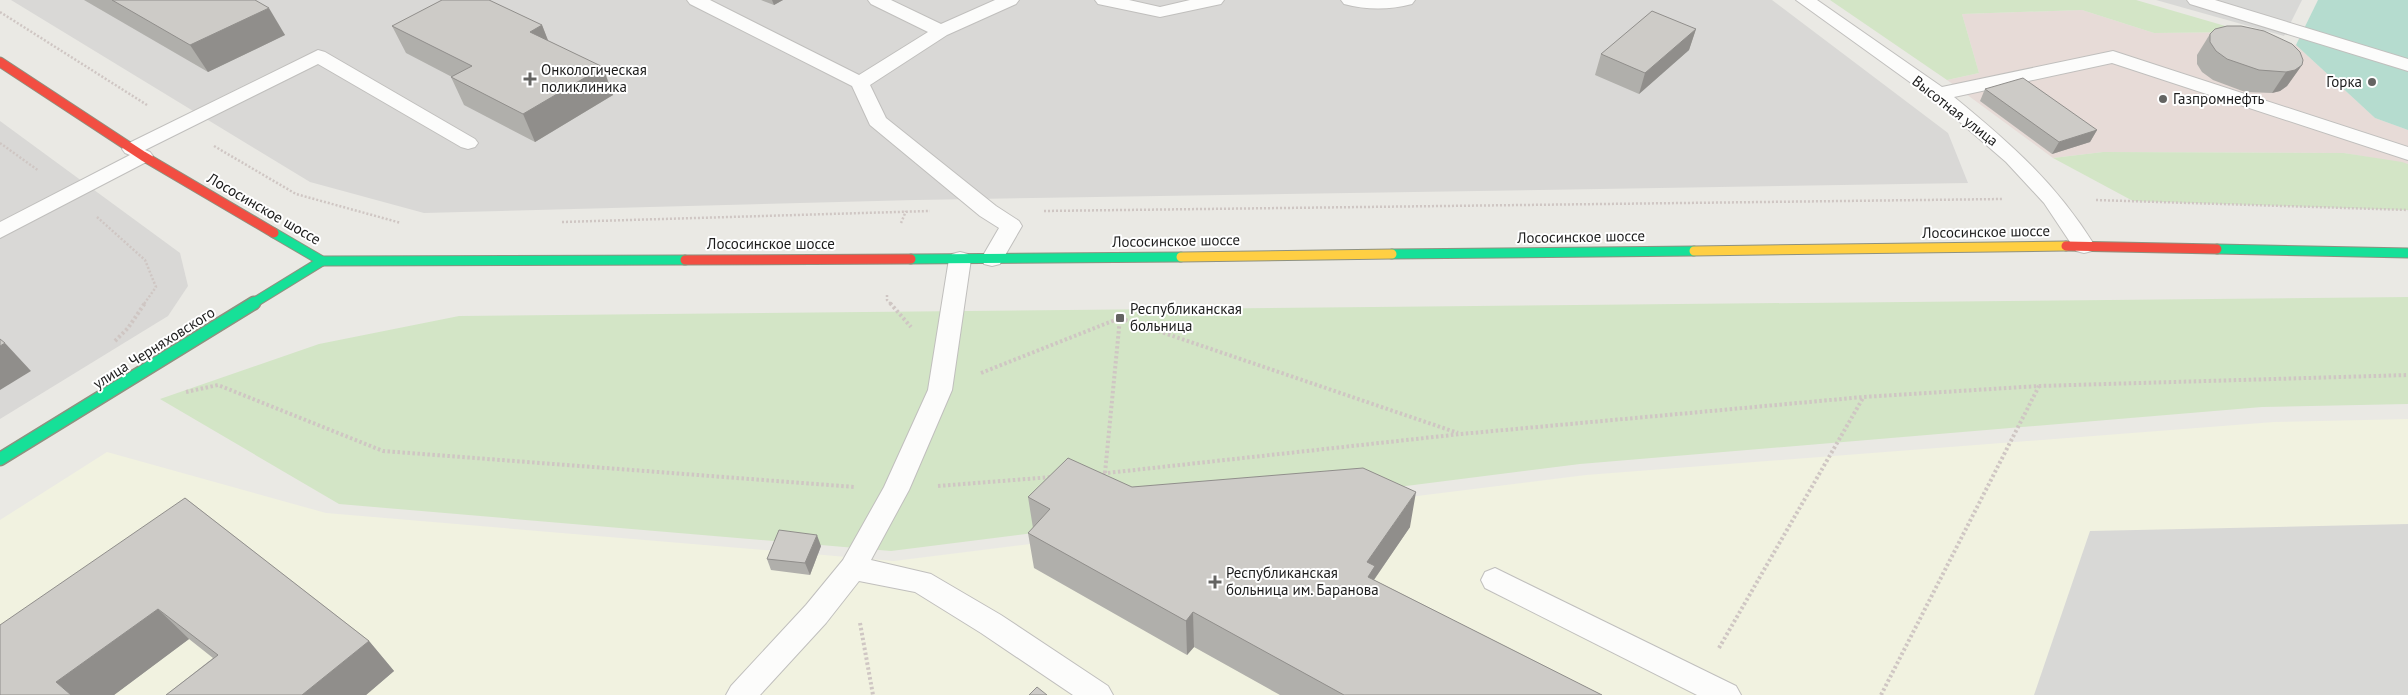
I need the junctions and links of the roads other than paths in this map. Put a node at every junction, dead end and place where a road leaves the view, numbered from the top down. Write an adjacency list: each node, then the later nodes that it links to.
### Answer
1 (696, 0): 13 (lane)
2 (877, 0): 10 (lane)
3 (1010, 0): 10 (lane)
4 (1104, 0): 5 (lane)
5 (1215, 0)
6 (1350, 0): 7 (lane)
7 (1406, 0)
8 (1805, 0): 14 (lane, Высотная улица)
9 (2196, 0): 12 (lane)
10 (941, 31): 13 (lane)
11 (0, 62): 16 (main road, Лососинское шоссе)
12 (2408, 65)
13 (860, 83): 22 (lane)
14 (1939, 94): 17 (lane); 19 (lane, Высотная улица)
15 (468, 144): 16 (lane)
16 (137, 153): 18 (lane); 23 (main road, Лососинское шоссе)
17 (2408, 154)
18 (0, 231)
19 (2084, 246): 20 (main road, Лососинское шоссе); 22 (main road, Лососинское шоссе)
20 (2408, 254)
21 (960, 259): 22 (main road, Лососинское шоссе); 23 (main road, Лососинское шоссе); 25 (lane)
22 (992, 260)
23 (322, 261): 24 (main road, улица Черняховского)
24 (0, 459)
25 (847, 576): 27 (lane); 28 (lane)
26 (1495, 580): 29 (lane)
27 (741, 695)
28 (1098, 695)
29 (1726, 695)

